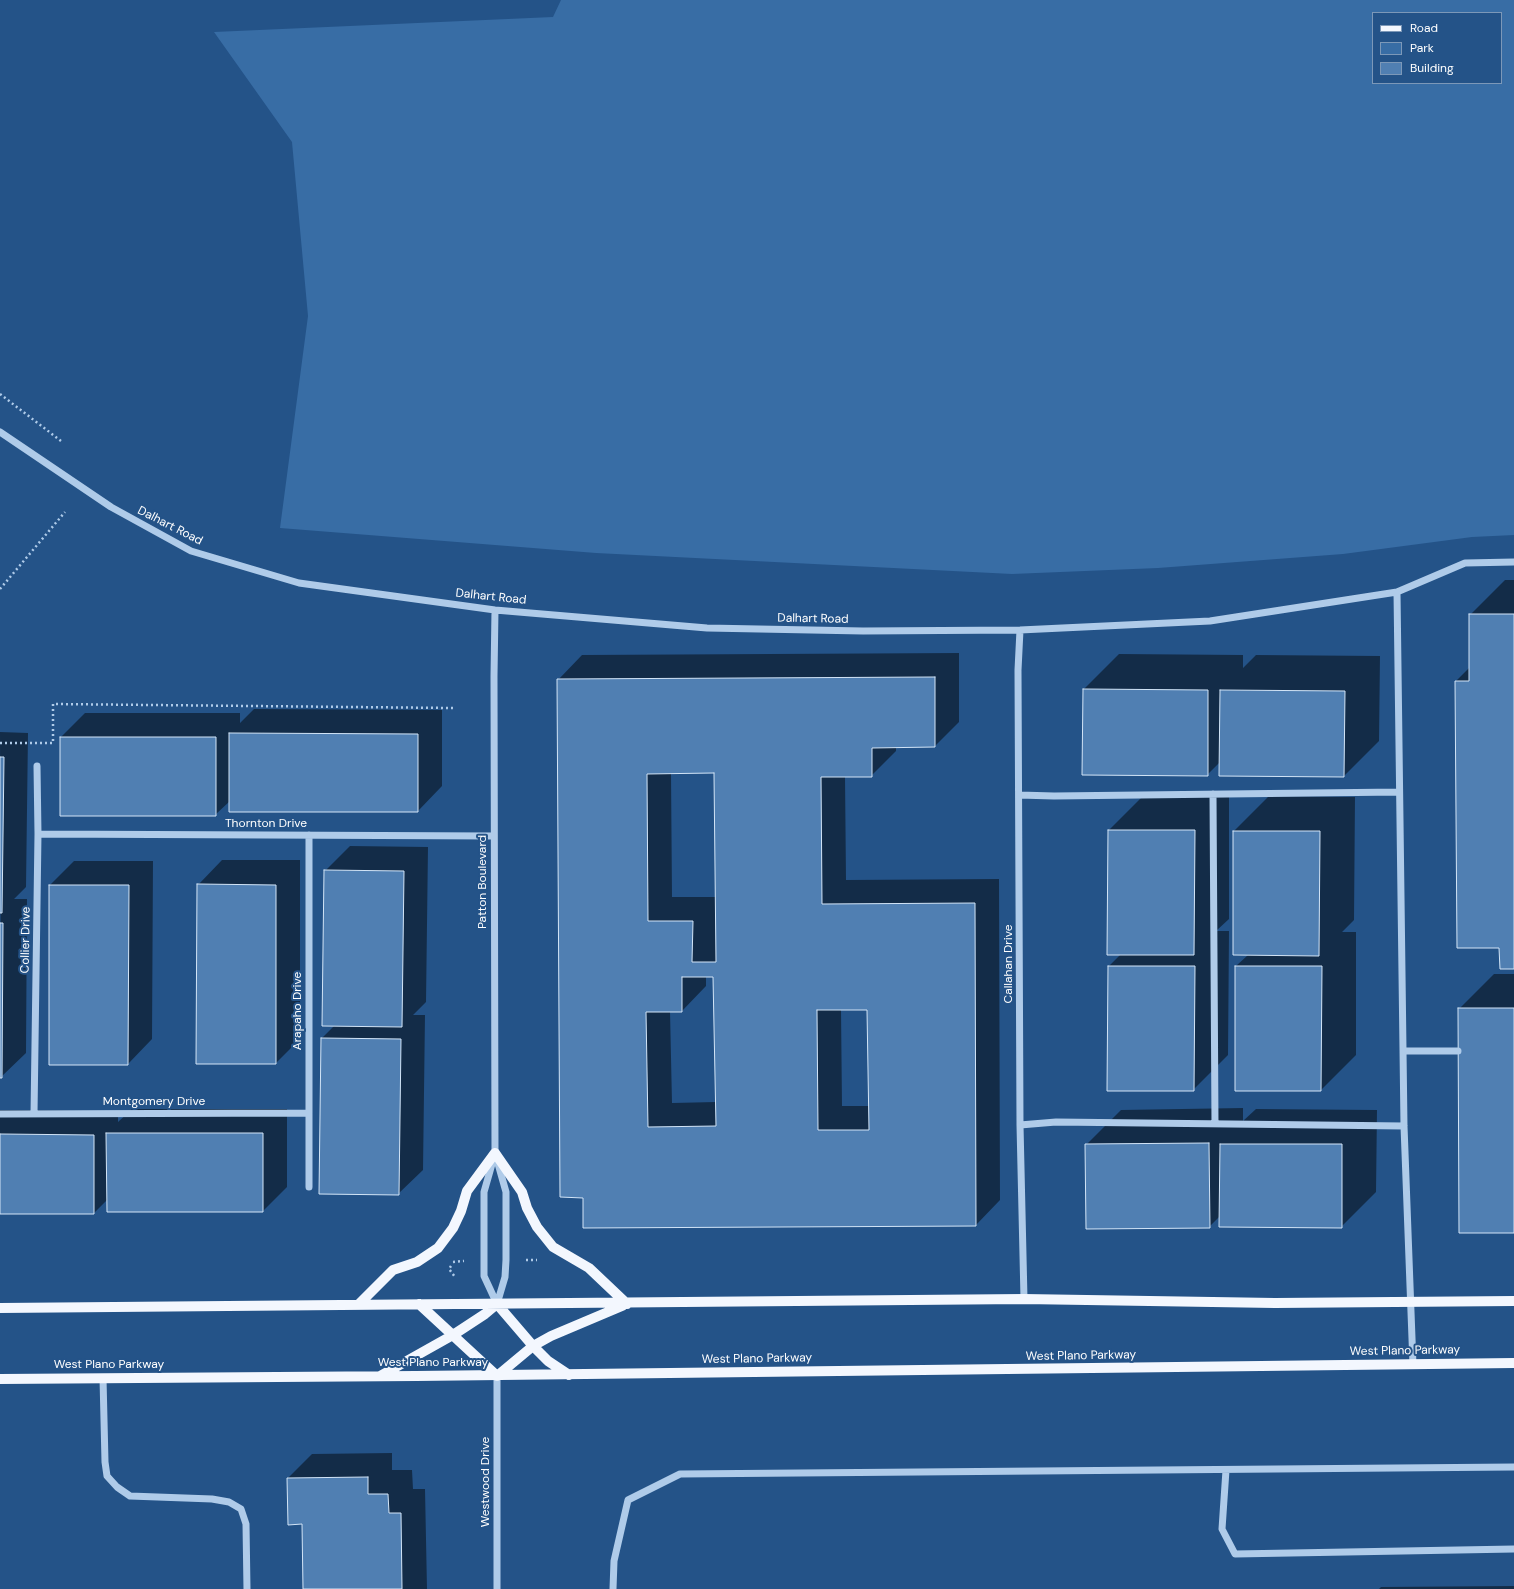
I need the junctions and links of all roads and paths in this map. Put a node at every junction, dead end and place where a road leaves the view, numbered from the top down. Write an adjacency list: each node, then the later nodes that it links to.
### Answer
1 (0, 394): 3 (path)
2 (0, 432): 8 (street, Dalhart Road)
3 (61, 441)
4 (65, 512): 6 (path)
5 (1514, 562): 7 (street, Dalhart Road)
6 (0, 588)
7 (1397, 592): 9 (street, Dalhart Road); 13 (street)
8 (495, 610): 9 (street, Dalhart Road); 18 (street, Patton Boulevard)
9 (1020, 630): 15 (street, Callahan Drive)
10 (453, 708): 11 (path)
11 (0, 743)
12 (37, 766): 16 (street, Collier Drive)
13 (1399, 792): 14 (street); 19 (street)
14 (1213, 794): 15 (street); 24 (street)
15 (1019, 795): 25 (street, Callahan Drive)
16 (38, 834): 17 (street, Thornton Drive); 23 (street, Collier Drive)
17 (309, 835): 18 (street, Thornton Drive); 21 (street, Arapaho Drive)
18 (494, 836): 27 (street, Patton Boulevard)
19 (1404, 1051): 20 (street); 26 (street)
20 (1458, 1051)
21 (309, 1113): 23 (street, Montgomery Drive); 28 (street, Arapaho Drive)
22 (0, 1114): 23 (street, Montgomery Drive)
23 (34, 1114)
24 (1215, 1124): 25 (street); 26 (street)
25 (1020, 1125): 31 (street, Callahan Drive)
26 (1404, 1126): 33 (street)
27 (495, 1154): 34 (main road); 36 (street, Patton Boulevard); 36 (street, Patton Boulevard); 37 (main road)
28 (309, 1187)
29 (453, 1262): 30 (path)
30 (456, 1277)
31 (1024, 1299): 33 (main road); 37 (main road)
32 (1514, 1301): 33 (main road)
33 (1410, 1303): 42 (street)
34 (359, 1304): 35 (main road); 38 (main road)
35 (419, 1304): 36 (main road); 39 (main road)
36 (498, 1304): 37 (main road); 39 (main road); 40 (main road)
37 (627, 1304): 40 (main road)
38 (0, 1308)
39 (453, 1335): 44 (main road); 45 (main road)
40 (533, 1346): 43 (main road); 44 (main road)
41 (1514, 1363): 42 (main road, West Plano Parkway)
42 (1413, 1364): 43 (main road, West Plano Parkway)
43 (569, 1375): 44 (main road, West Plano Parkway)
44 (497, 1376): 45 (main road, West Plano Parkway); 52 (street, Westwood Drive)
45 (378, 1377): 46 (main road, West Plano Parkway)
46 (103, 1378): 47 (main road, West Plano Parkway); 51 (street)
47 (0, 1379)
48 (1514, 1467): 49 (street)
49 (1226, 1470): 50 (street); 53 (street)
50 (1514, 1549)
51 (247, 1589)
52 (497, 1589)
53 (613, 1589)

